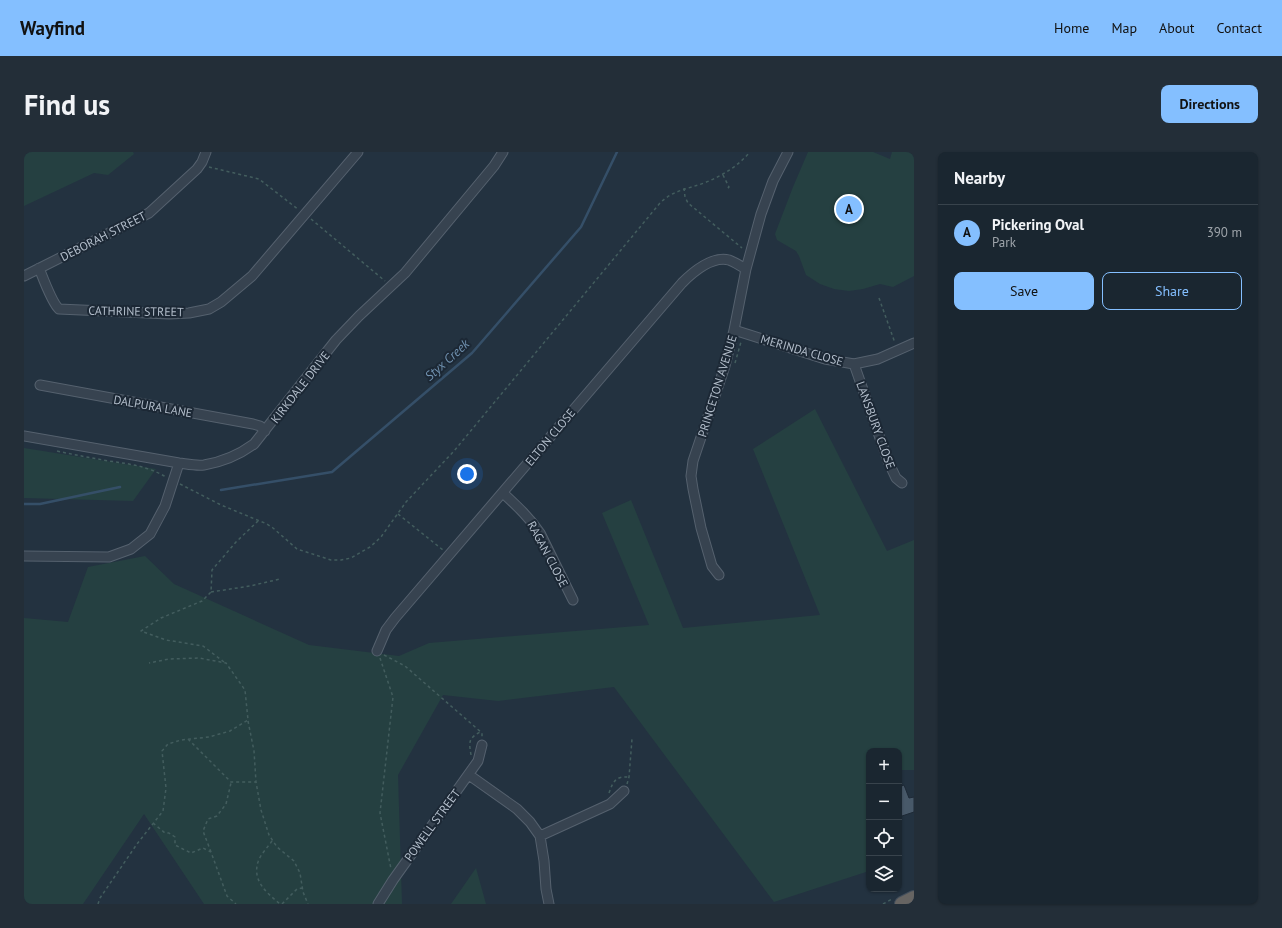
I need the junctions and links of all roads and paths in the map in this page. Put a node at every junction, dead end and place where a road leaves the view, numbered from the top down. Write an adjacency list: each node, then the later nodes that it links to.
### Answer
1 (206, 152): 6 (street, DEBORAH STREET)
2 (358, 152): 10 (street, CATHRINE STREET)
3 (503, 152): 15 (street, KIRKDALE DRIVE)
4 (750, 152): 7 (path)
5 (788, 152): 13 (street, PRINCETON AVENUE)
6 (199, 165): 10 (path); 12 (street, DEBORAH STREET)
7 (723, 174): 8 (path); 9 (path)
8 (684, 188): 11 (path); 32 (path)
9 (726, 190)
10 (305, 214): 12 (street, CATHRINE STREET); 15 (path)
11 (742, 248)
12 (39, 268): 14 (street, DEBORAH STREET)
13 (746, 269): 17 (street, PRINCETON AVENUE); 31 (street, ELTON CLOSE)
14 (24, 276)
15 (391, 286): 24 (street, KIRKDALE DRIVE)
16 (879, 298): 20 (path)
17 (734, 330): 21 (street, MERINDA CLOSE); 36 (street, PRINCETON AVENUE)
18 (741, 342): 22 (path)
19 (914, 343): 20 (street, MERINDA CLOSE)
20 (898, 350): 21 (street, MERINDA CLOSE)
21 (854, 364): 29 (street, LANSBURY CLOSE)
22 (733, 366)
23 (40, 385): 24 (street, DALPURA LANE)
24 (265, 431): 27 (street, KIRKDALE DRIVE)
25 (24, 436): 27 (street, KIRKDALE DRIVE)
26 (57, 451): 28 (path)
27 (178, 463): 35 (street)
28 (169, 479)
29 (902, 483)
30 (178, 484): 33 (path)
31 (503, 493): 39 (street, RAGAN CLOSE); 40 (street, ELTON CLOSE)
32 (398, 514): 33 (path); 34 (path)
33 (258, 521): 38 (path)
34 (445, 551)
35 (24, 556)
36 (719, 575)
37 (280, 579): 38 (path)
38 (211, 592): 42 (path)
39 (572, 600)
40 (377, 651): 46 (path); 57 (path)
41 (148, 663): 42 (path)
42 (226, 663): 43 (path)
43 (248, 720): 44 (path); 50 (path)
44 (188, 739): 49 (path); 53 (path)
45 (632, 739): 48 (path)
46 (482, 745): 47 (street, POWELL STREET)
47 (469, 775): 54 (street); 57 (street, POWELL STREET)
48 (629, 777): 51 (path); 52 (path)
49 (231, 782): 50 (path); 56 (path)
50 (256, 782): 55 (path)
51 (624, 791): 54 (street)
52 (606, 798)
53 (153, 823): 56 (path); 60 (path)
54 (540, 836): 65 (street)
55 (272, 841): 58 (path); 62 (path)
56 (211, 852): 61 (path)
57 (393, 880): 64 (street, POWELL STREET)
58 (302, 888): 62 (path); 63 (path)
59 (914, 898): 66 (highway)
60 (98, 904)
61 (236, 904)
62 (281, 904)
63 (308, 904)
64 (378, 904)
65 (549, 904)
66 (902, 904)

